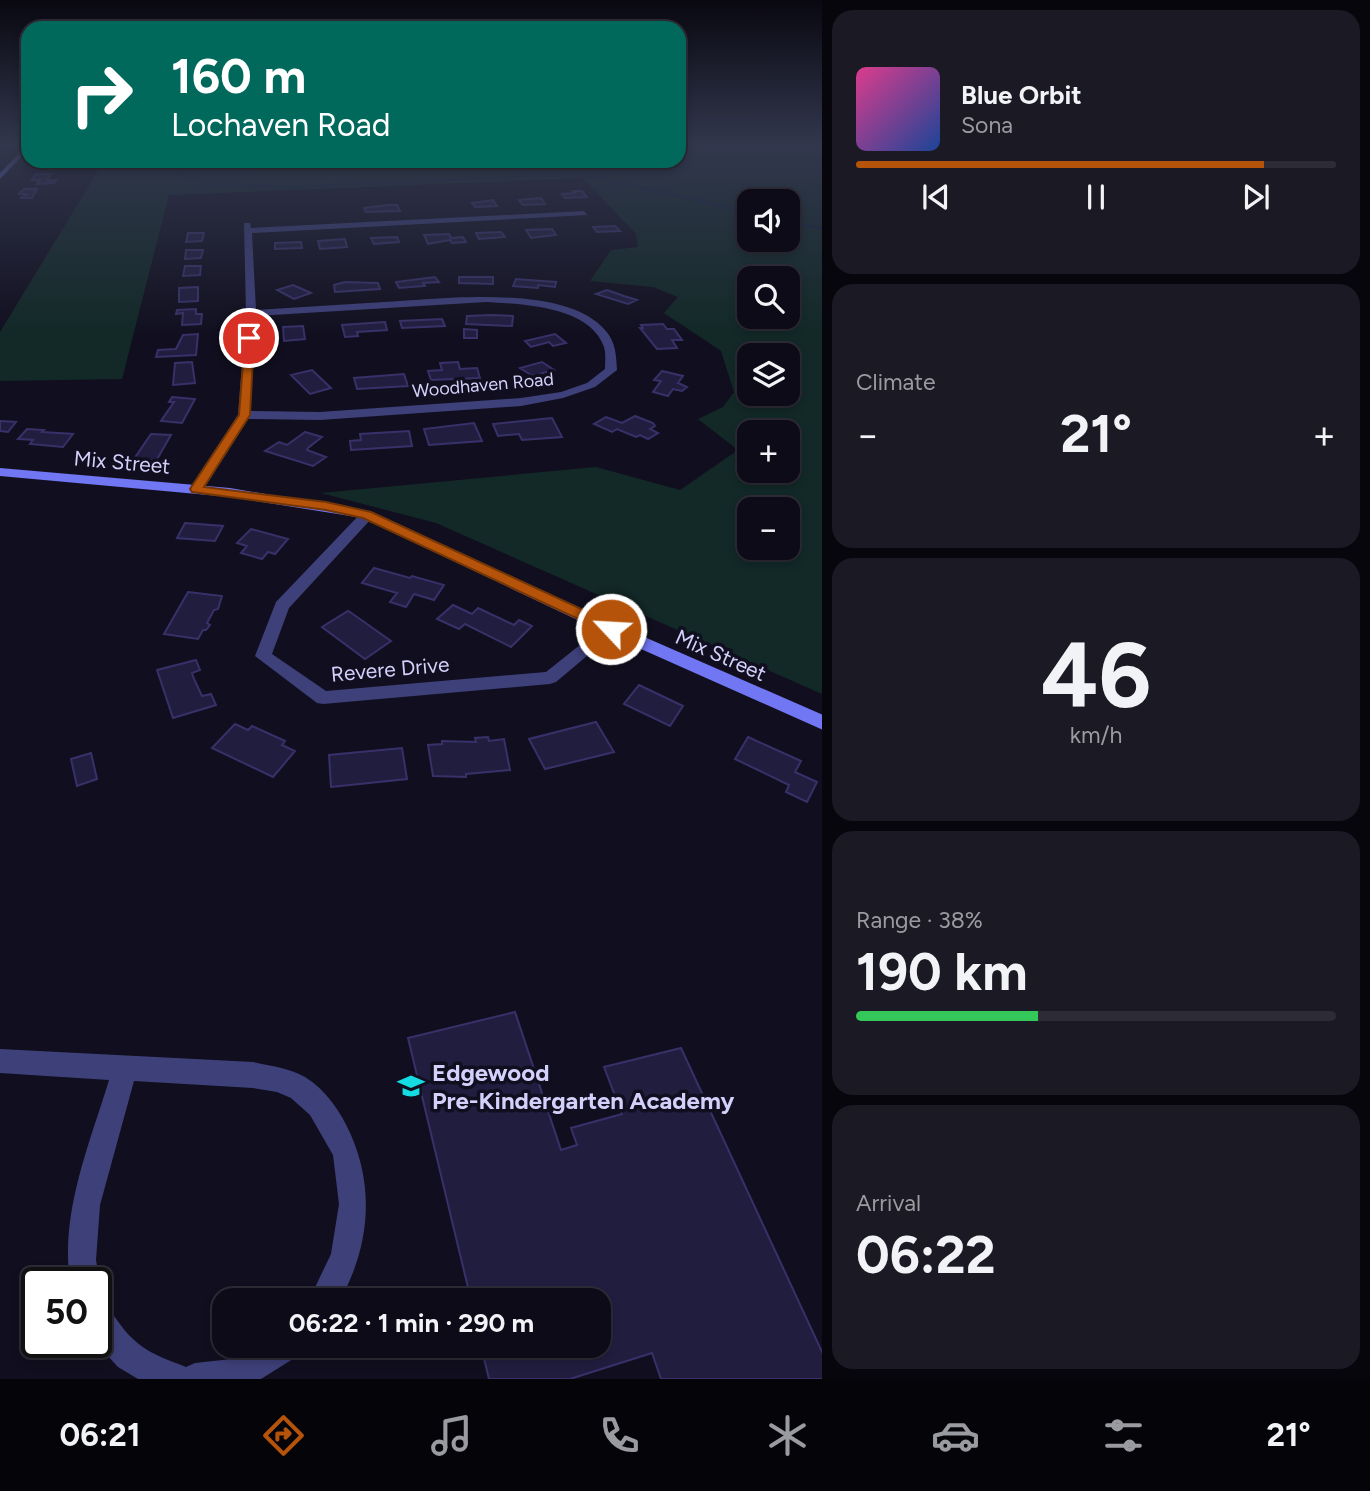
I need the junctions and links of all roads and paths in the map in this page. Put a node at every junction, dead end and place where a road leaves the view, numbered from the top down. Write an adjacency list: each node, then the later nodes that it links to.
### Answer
1 (584, 214): 2 (street)
2 (251, 313): 3 (street); 3 (street, Woodhaven Road)
3 (244, 415): 5 (street)
4 (0, 472): 5 (main road, Mix Street)
5 (196, 489): 6 (main road, Mix Street)
6 (367, 515): 7 (main road, Mix Street); 7 (street, Revere Drive)
7 (611, 629): 8 (main road, Mix Street)
8 (822, 723)
9 (0, 1061): 10 (street)
10 (125, 1069): 11 (street); 12 (street)
11 (84, 1267)
12 (332, 1288)
13 (112, 1342): 15 (street)
14 (270, 1358): 16 (street)
15 (176, 1379)
16 (195, 1379)

